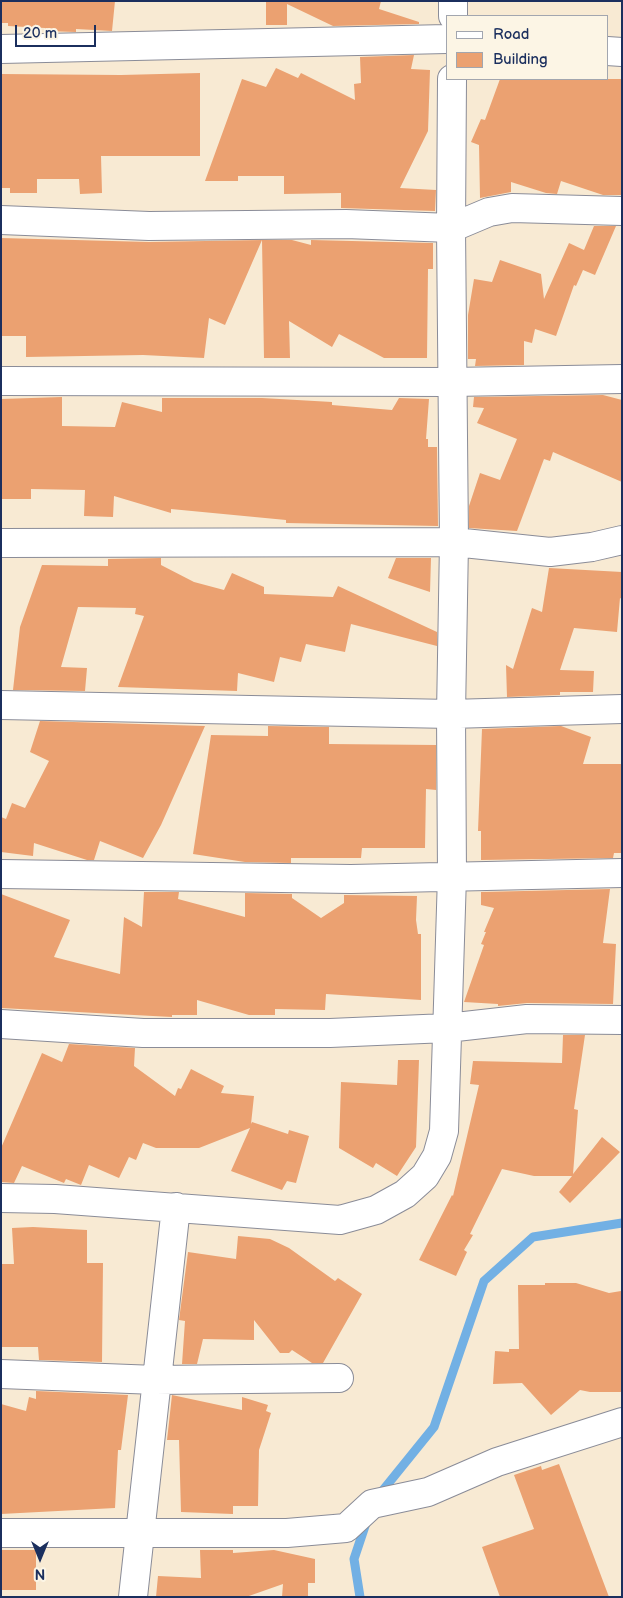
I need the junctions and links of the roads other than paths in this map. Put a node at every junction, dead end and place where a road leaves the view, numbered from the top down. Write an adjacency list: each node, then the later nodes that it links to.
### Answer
1 (453, 1): 2 (street)
2 (453, 15)
3 (446, 39): 4 (street)
4 (1, 49)
5 (608, 51): 6 (street)
6 (622, 52)
7 (452, 80): 10 (street)
8 (622, 211): 10 (street)
9 (1, 220): 10 (street)
10 (451, 228): 13 (street)
11 (622, 379): 13 (street)
12 (1, 381): 13 (street)
13 (452, 382): 15 (street)
14 (622, 540): 15 (street)
15 (454, 542): 16 (street); 19 (street)
16 (1, 543)
17 (1, 706): 19 (street)
18 (622, 709): 19 (street)
19 (451, 714): 22 (street)
20 (622, 873): 22 (street)
21 (1, 874): 22 (street)
22 (452, 876): 25 (street)
23 (622, 1020): 25 (street)
24 (1, 1024): 25 (street)
25 (447, 1028): 27 (street)
26 (1, 1198): 27 (street)
27 (176, 1207): 30 (street)
28 (1, 1374): 30 (street)
29 (339, 1378): 30 (street)
30 (156, 1380): 33 (street)
31 (622, 1422): 33 (street)
32 (1, 1533): 33 (street)
33 (138, 1534): 34 (street)
34 (133, 1597)

